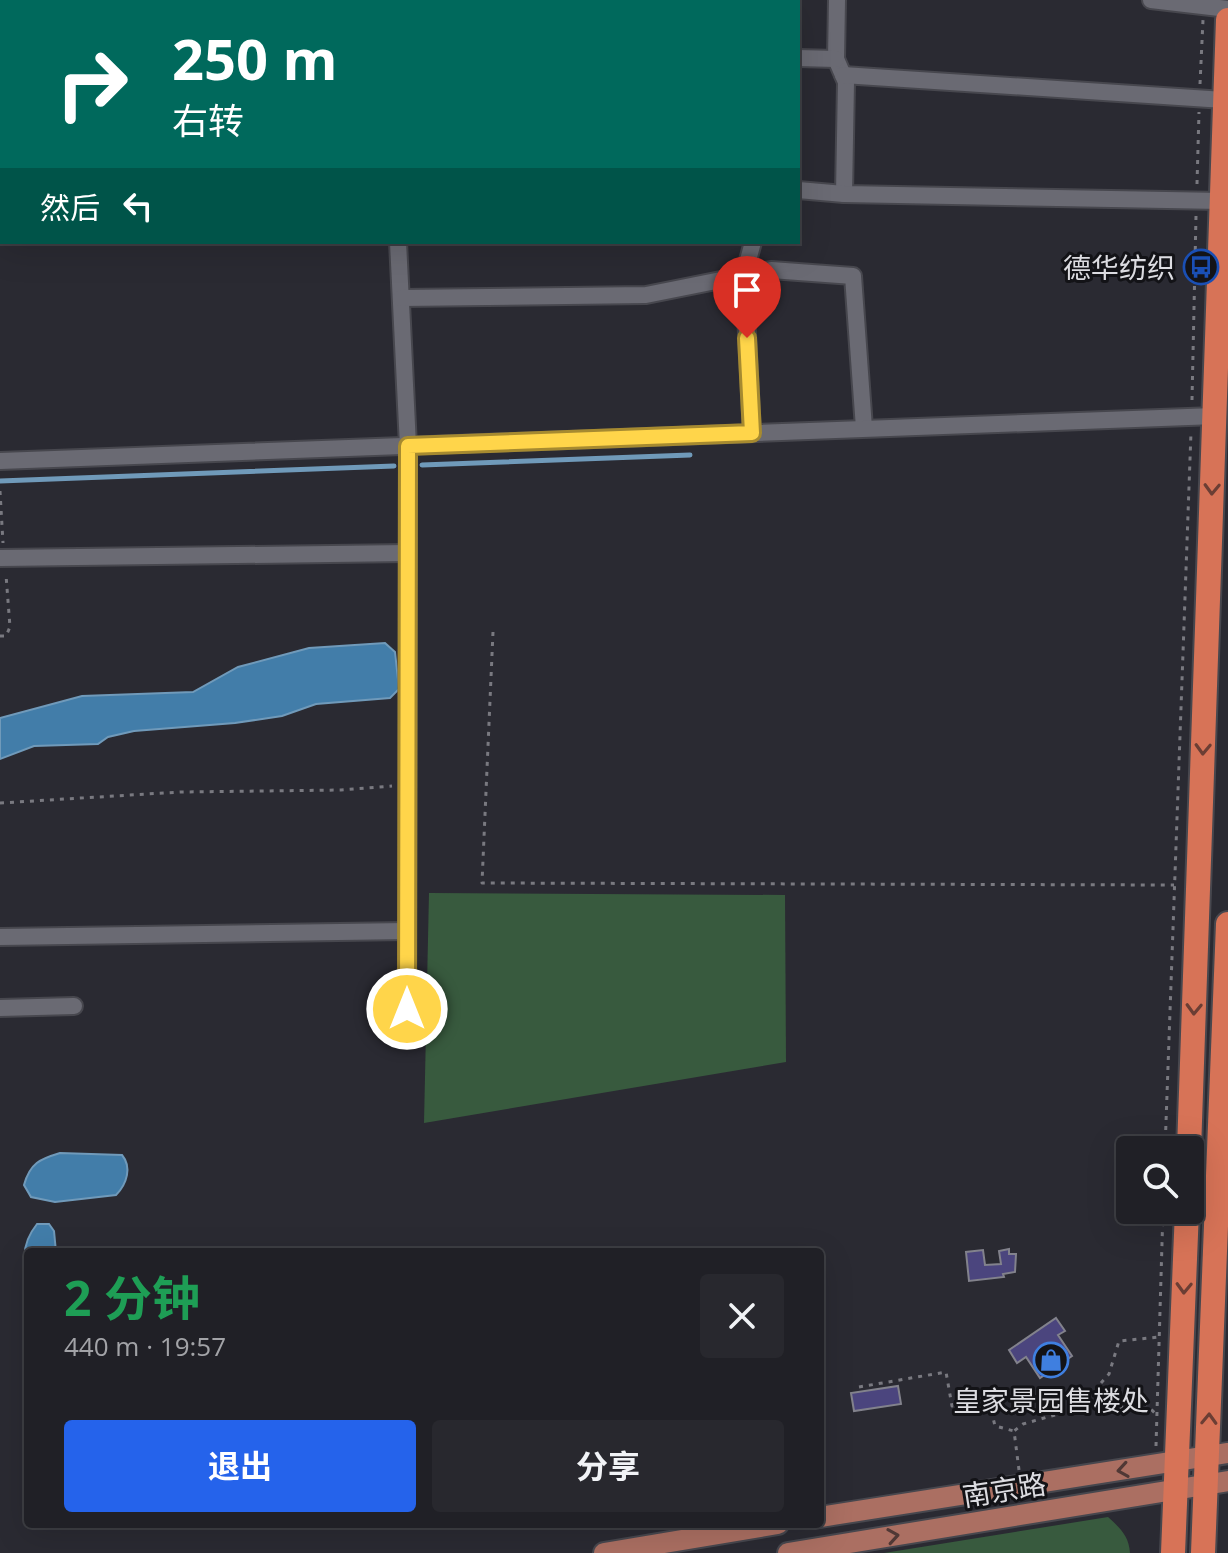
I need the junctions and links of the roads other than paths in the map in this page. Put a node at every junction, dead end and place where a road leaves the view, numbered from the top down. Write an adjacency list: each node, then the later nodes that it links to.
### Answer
1 (837, 0): 6 (street)
2 (1151, 0): 3 (street)
3 (1228, 9)
4 (1228, 20): 8 (highway)
5 (800, 58): 6 (street)
6 (836, 59): 7 (street)
7 (843, 75): 8 (street); 10 (street)
8 (1224, 100): 11 (highway)
9 (800, 190): 10 (street)
10 (844, 194): 11 (street)
11 (1221, 201): 16 (highway)
12 (398, 244): 15 (street)
13 (752, 244): 14 (street)
14 (744, 275): 15 (street); 17 (street); 18 (street)
15 (401, 298): 19 (street)
16 (1203, 416): 17 (street); 29 (highway, one-way to 29)
17 (864, 428): 18 (street)
18 (752, 433): 19 (street)
19 (408, 446): 20 (street); 21 (street)
20 (0, 461)
21 (408, 553): 22 (street); 24 (street)
22 (0, 558)
23 (1228, 924): 31 (highway, one-way to 23)
24 (407, 931): 25 (street); 28 (street)
25 (0, 937)
26 (74, 1006): 27 (street)
27 (0, 1008)
28 (407, 1009)
29 (1189, 1136)
30 (1186, 1224): 32 (highway, one-way to 32)
31 (1218, 1454): 32 (main road, 南京路); 33 (highway)
32 (1167, 1463): 34 (highway); 35 (main road, 南京路, one-way to 35)
33 (1217, 1482): 34 (main road, 南京路); 40 (highway)
34 (1176, 1489): 38 (main road, 南京路, one-way to 34); 39 (highway)
35 (824, 1516)
36 (754, 1528): 37 (main road)
37 (604, 1553)
38 (788, 1553)
39 (1173, 1553)
40 (1203, 1553)

